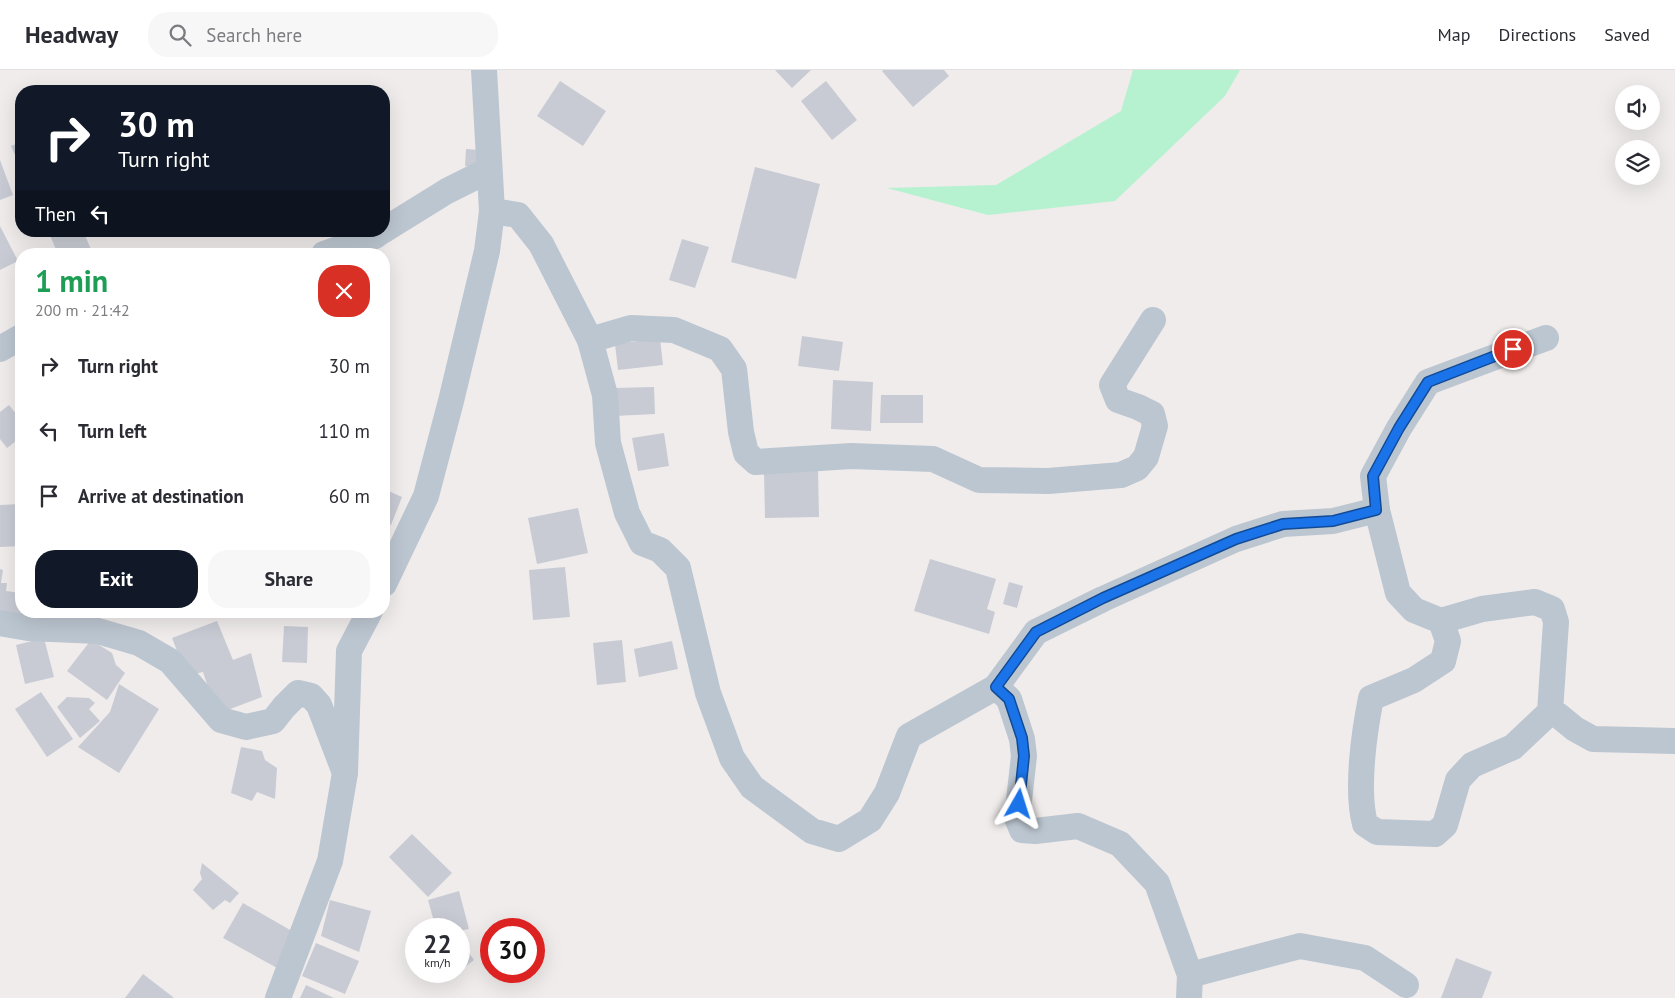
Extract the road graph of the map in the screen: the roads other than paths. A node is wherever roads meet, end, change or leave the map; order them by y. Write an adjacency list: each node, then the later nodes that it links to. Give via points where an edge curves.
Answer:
1 (484, 70): 2 (street)
2 (488, 170): 3 (street); 4 (street)
3 (492, 211): 10 (street, via 518,215 541,244); 13 (street, via 487,251 426,496)
4 (390, 227)
5 (372, 237): 6 (street)
6 (341, 248)
7 (1152, 320): 10 (street, via 1112,385 1118,400 1152,414 1155,426 1146,457 1137,468 1121,475 1048,481 979,480 933,459 851,456 756,462 746,454 734,369 720,349 674,330 631,328)
8 (1546, 338): 12 (street, via 1428,382 1373,476)
9 (15, 340): 11 (street)
10 (590, 340): 17 (street, via 605,395 608,443 627,513 642,543 660,550 678,568 708,693 732,758 752,786 812,831 839,839 870,820 887,793 909,736)
11 (0, 349)
12 (1376, 510): 15 (street, via 1398,594 1414,610); 17 (street, via 1333,521 1283,524 1236,539 1103,598 1036,632)
13 (390, 571)
14 (366, 618): 20 (street, via 349,651)
15 (1442, 620): 18 (street, via 1482,609 1535,602 1552,609 1556,622); 18 (street, via 1448,641 1443,661 1414,680 1371,698 1364,732 1361,809 1365,824 1377,832 1435,834 1446,825 1458,780 1472,765 1513,747)
16 (0, 623): 20 (street, via 28,628 98,631 139,643 170,661 221,720 246,727 273,721 298,693 311,696 319,705)
17 (996, 687): 22 (street, via 1009,699 1022,738 1024,756 1017,818 1022,830 1078,826 1120,844 1157,883)
18 (1550, 712): 19 (street, via 1593,738)
19 (1675, 741)
20 (345, 772): 23 (street, via 330,861)
21 (1406, 985): 22 (street, via 1365,958 1300,946)
22 (1190, 987)
23 (278, 998)

